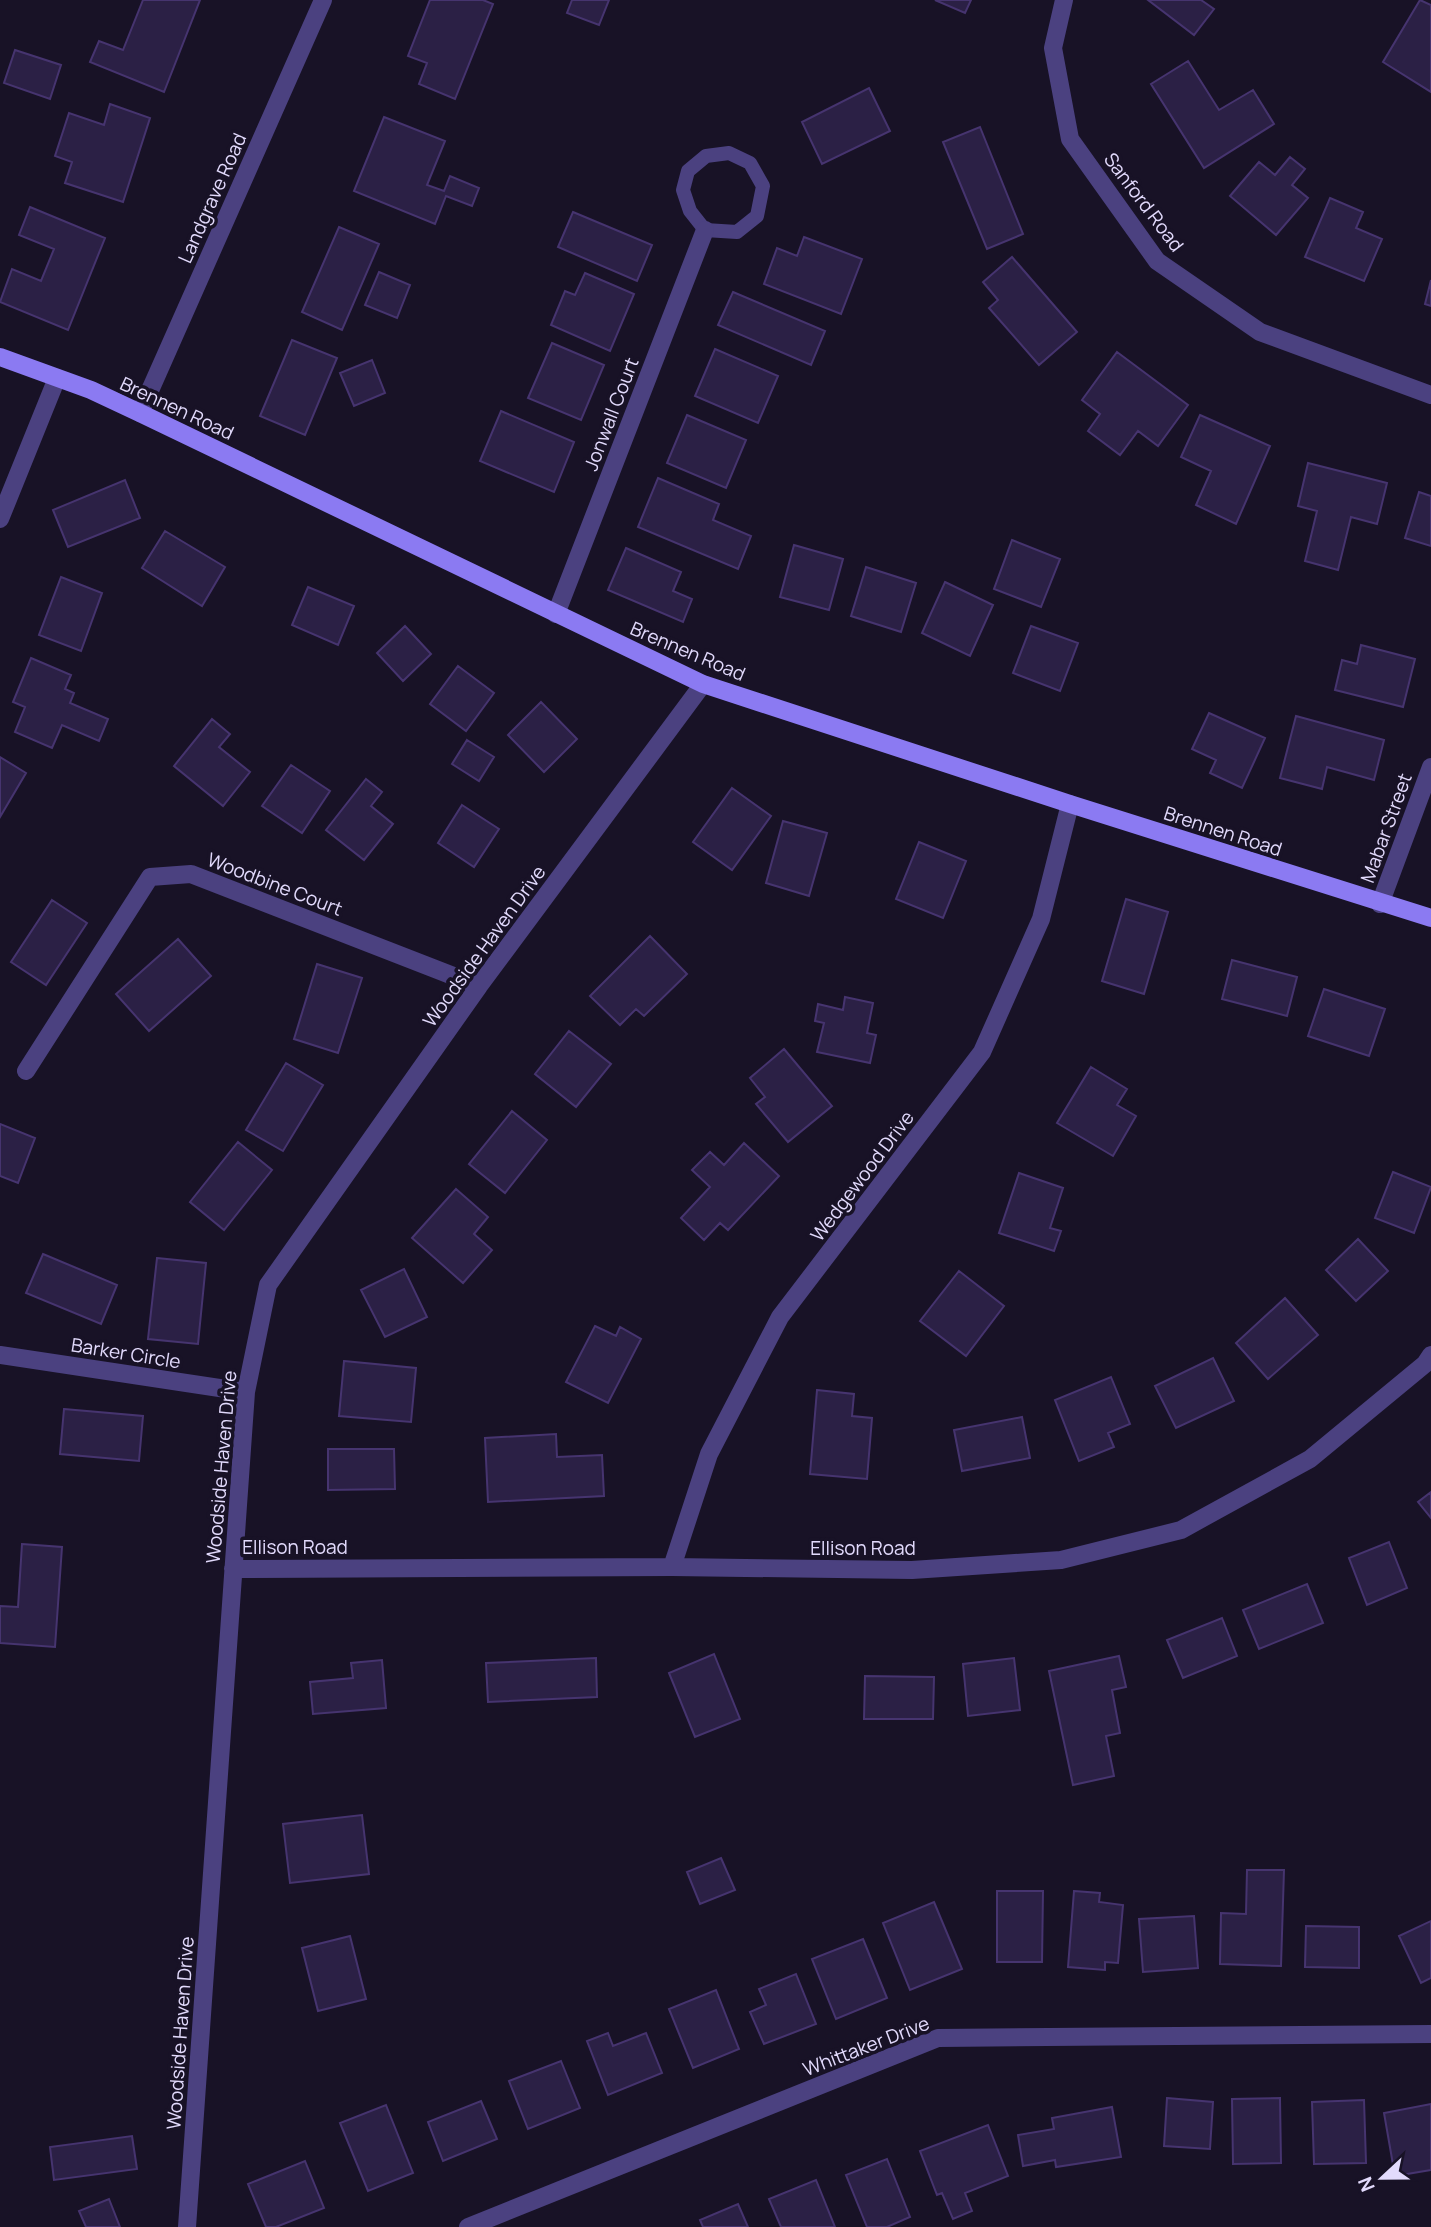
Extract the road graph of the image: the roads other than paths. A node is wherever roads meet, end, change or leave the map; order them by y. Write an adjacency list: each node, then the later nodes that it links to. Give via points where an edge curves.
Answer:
1 (323, 0): 7 (street, Landgrave Road)
2 (1064, 0): 6 (street, Sanford Road, via 1053,48 1070,139 1157,261 1260,332)
3 (705, 230): 3 (lane, via 690,211 683,190 688,171 706,156 729,153 750,163 763,186 757,216 737,232); 9 (street, Jonwall Court)
4 (0, 357): 5 (street, Brennen Road)
5 (57, 378): 7 (street, Brennen Road); 8 (street)
6 (1431, 395)
7 (140, 413): 9 (street, Brennen Road)
8 (0, 519)
9 (556, 614): 10 (street, Brennen Road)
10 (703, 684): 12 (street, Brennen Road); 15 (street, Woodside Haven Drive)
11 (1431, 766): 13 (street, Mabar Street)
12 (1070, 804): 13 (street, Brennen Road); 20 (street, Wedgewood Drive, via 1041,919 982,1052 780,1317 709,1454)
13 (1380, 904): 14 (street, Brennen Road)
14 (1431, 918)
15 (479, 986): 16 (street, Woodbine Court, via 191,874 150,877); 19 (street, Woodside Haven Drive, via 268,1285)
16 (26, 1071)
17 (0, 1355): 19 (street, Barker Circle)
18 (1431, 1355): 20 (street, Ellison Road, via 1310,1459 1181,1530 1061,1560 912,1570)
19 (246, 1392): 21 (street, Woodside Haven Drive)
20 (672, 1567): 21 (street, Ellison Road)
21 (233, 1569): 23 (street, Woodside Haven Drive)
22 (1431, 2034): 24 (street, Whittaker Drive, via 938,2038)
23 (187, 2227)
24 (468, 2227)

